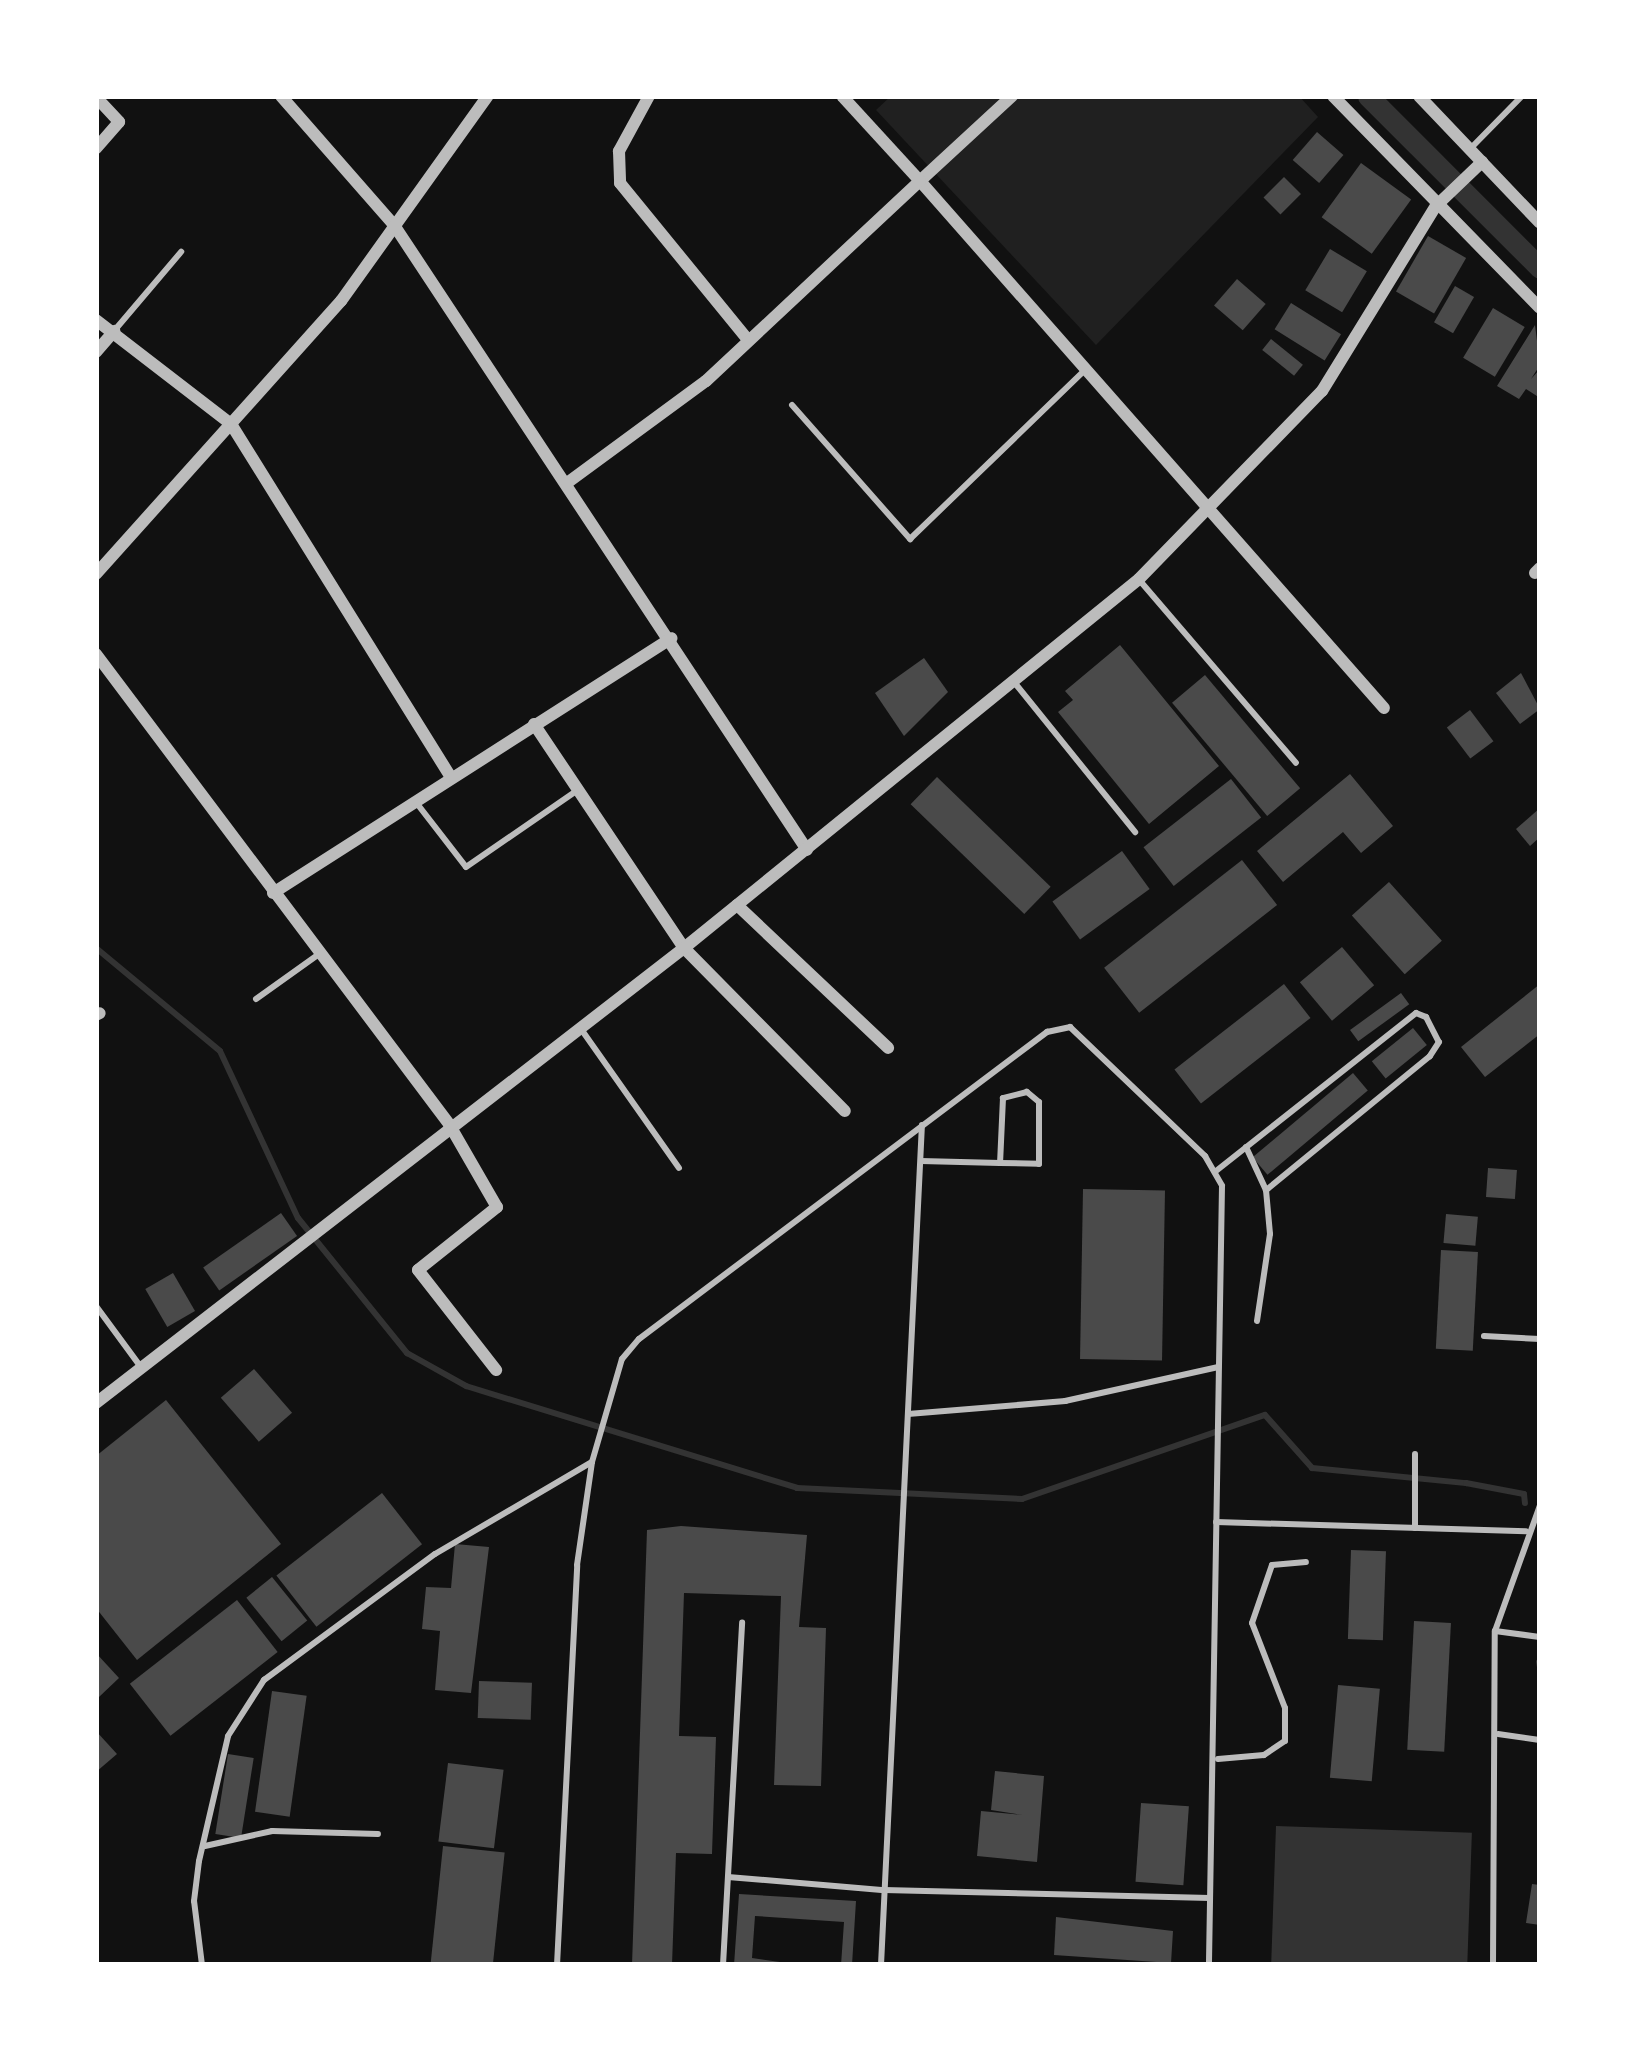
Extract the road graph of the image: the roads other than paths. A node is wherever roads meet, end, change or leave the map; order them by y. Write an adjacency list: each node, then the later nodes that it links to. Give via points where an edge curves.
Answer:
1 (281, 96): 16 (street)
2 (488, 96): 16 (street)
3 (649, 96): 21 (street, via 619,151 620,183)
4 (842, 96): 13 (street)
5 (1012, 96): 13 (street)
6 (1333, 96): 14 (street)
7 (1419, 96): 11 (street)
8 (1522, 96): 11 (lane)
9 (96, 97): 10 (street, via 119,122)
10 (96, 148)
11 (1470, 149): 12 (street)
12 (1483, 162): 14 (street); 15 (street)
13 (920, 181): 21 (street); 23 (street)
14 (1440, 202): 18 (street); 27 (street, via 1322,391)
15 (1540, 224)
16 (394, 225): 25 (street, via 341,301); 26 (street)
17 (181, 252): 20 (lane)
18 (1540, 308)
19 (96, 320): 20 (street)
20 (114, 331): 22 (street); 25 (street)
21 (748, 340): 26 (street)
22 (96, 352)
23 (1089, 366): 24 (lane, via 910,539); 27 (street)
24 (792, 405)
25 (231, 424): 28 (street); 36 (street)
26 (567, 483): 30 (street)
27 (1213, 506): 29 (street); 33 (street)
28 (96, 574)
29 (1138, 579): 32 (street); 35 (lane)
30 (671, 638): 34 (street); 40 (street)
31 (96, 654): 41 (street)
32 (1015, 682): 39 (lane); 40 (street)
33 (1384, 708)
34 (534, 724): 36 (street); 37 (street)
35 (1296, 763)
36 (450, 776): 38 (street)
37 (576, 791): 38 (lane, via 466,867); 43 (street)
38 (416, 801): 41 (street)
39 (1135, 832)
40 (807, 850): 42 (street)
41 (273, 893): 44 (street)
42 (736, 905): 43 (street); 47 (street)
43 (684, 948): 46 (street); 48 (street)
44 (319, 954): 45 (lane); 49 (street)
45 (256, 999)
46 (579, 1026): 49 (street); 54 (lane)
47 (888, 1048)
48 (845, 1111)
49 (449, 1124): 62 (street); 63 (street, via 497,1207 418,1270)
50 (922, 1126): 52 (lane); 55 (lane, via 1047,1032 1070,1028); 67 (lane, via 639,1339 622,1359)
51 (1246, 1147): 55 (lane); 56 (lane); 56 (lane, via 1416,1013 1426,1017 1439,1042 1430,1056)
52 (921, 1161): 53 (lane); 65 (lane)
53 (1000, 1163): 53 (lane, via 1039,1164 1040,1102 1027,1092 1003,1098)
54 (680, 1168)
55 (1216, 1171): 61 (lane, via 1224,1204)
56 (1266, 1190): 58 (lane, via 1270,1234)
57 (96, 1306): 62 (lane)
58 (1257, 1321)
59 (1484, 1336): 60 (lane)
60 (1540, 1337)
61 (1220, 1366): 65 (lane, via 1065,1401); 69 (lane)
62 (141, 1367): 64 (street)
63 (496, 1370)
64 (96, 1403)
65 (908, 1414): 82 (lane)
66 (1415, 1454): 70 (lane)
67 (592, 1462): 80 (lane, via 434,1554 264,1680 228,1736); 85 (lane, via 577,1565)
68 (1540, 1505): 71 (lane)
69 (1216, 1522): 70 (lane); 78 (lane)
70 (1415, 1528): 71 (lane)
71 (1526, 1531): 74 (lane)
72 (1306, 1562): 78 (lane, via 1272,1565 1252,1623 1285,1708 1285,1741 1264,1755)
73 (742, 1623): 81 (lane)
74 (1495, 1631): 75 (lane); 76 (lane)
75 (1540, 1637)
76 (1498, 1734): 77 (lane); 89 (lane)
77 (1540, 1740)
78 (1218, 1759): 83 (lane)
79 (378, 1834): 80 (lane, via 272,1831)
80 (203, 1846): 84 (lane, via 194,1901)
81 (728, 1876): 82 (lane); 86 (lane)
82 (884, 1891): 83 (lane); 87 (lane)
83 (1210, 1898): 88 (lane)
84 (202, 1965)
85 (557, 1965)
86 (722, 1965)
87 (881, 1965)
88 (1209, 1965)
89 (1493, 1965)

